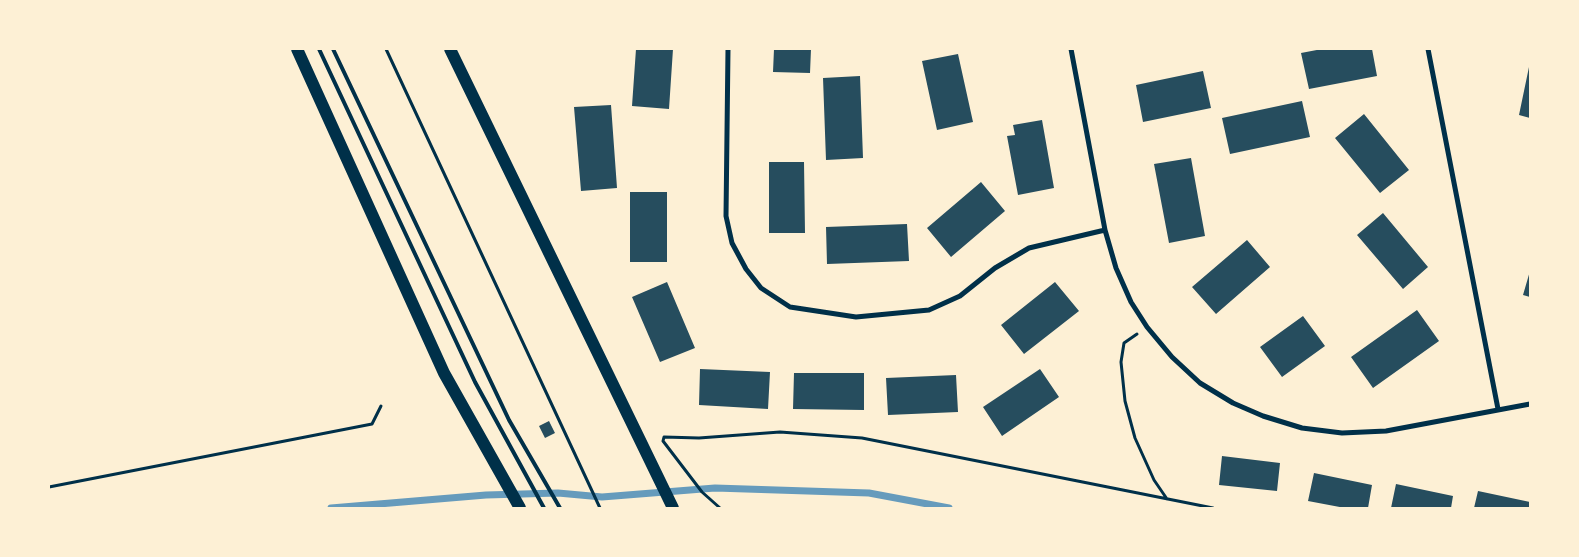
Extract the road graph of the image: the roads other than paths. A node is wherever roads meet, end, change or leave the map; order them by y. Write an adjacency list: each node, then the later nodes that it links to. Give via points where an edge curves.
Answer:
1 (297, 49): 11 (main road, via 444,373)
2 (319, 49): 12 (lane, via 475,382)
3 (333, 49): 13 (lane, via 455,308 525,448)
4 (450, 49): 14 (main road)
5 (728, 49): 8 (street, via 726,216 732,242 746,269 761,288 790,307 856,317 929,310 960,296 995,268 1029,248)
6 (1072, 49): 8 (street)
7 (1428, 49): 10 (street)
8 (1105, 230): 10 (street, via 1116,268 1131,302 1147,327 1200,383 1233,403 1302,428 1342,433 1386,431)
9 (1530, 404): 10 (street)
10 (1498, 409)
11 (520, 508)
12 (544, 508)
13 (560, 508)
14 (673, 508)

